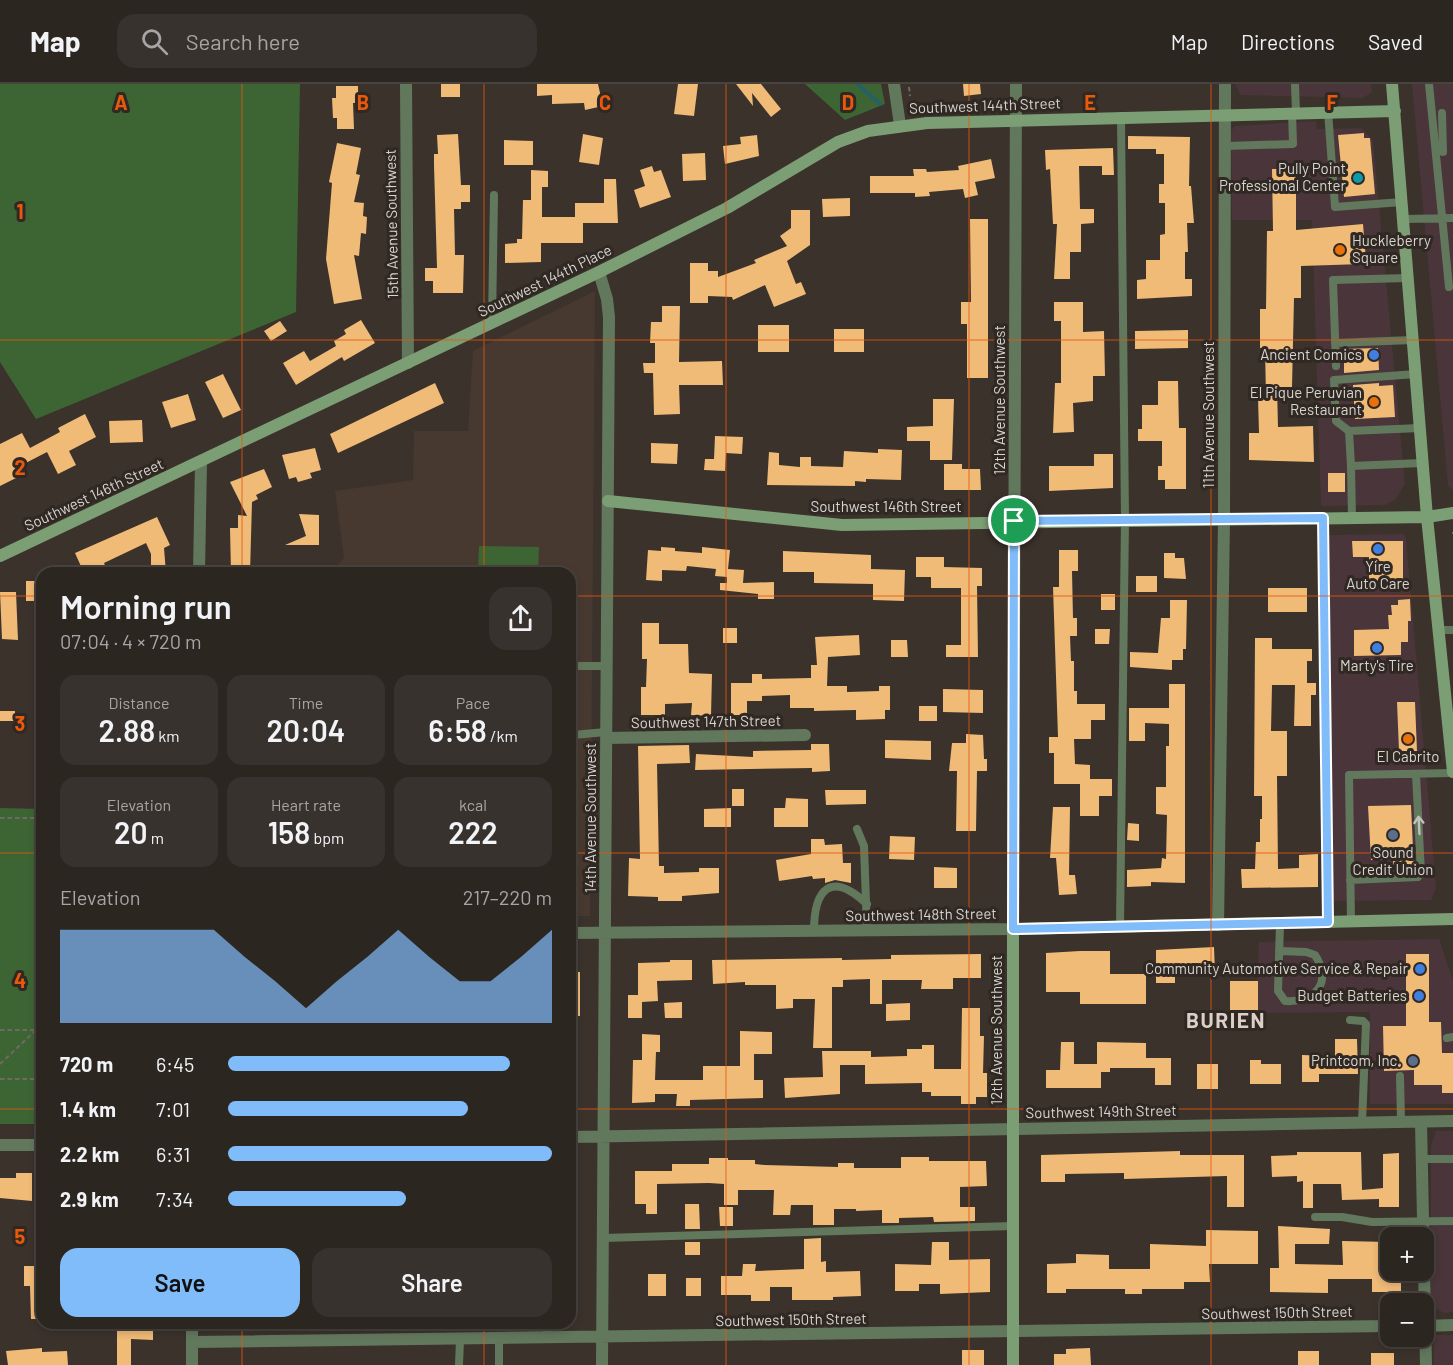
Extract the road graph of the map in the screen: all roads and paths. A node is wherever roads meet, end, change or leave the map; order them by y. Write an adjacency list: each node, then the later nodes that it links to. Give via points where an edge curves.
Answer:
1 (405, 84): 29 (street, 15th Avenue Southwest)
2 (894, 84): 15 (street)
3 (1016, 84): 14 (street, 12th Avenue Southwest)
4 (1225, 84): 12 (street, 11th Avenue Southwest)
5 (1295, 84): 10 (lane)
6 (1392, 84): 9 (street)
7 (1430, 84): 20 (lane)
8 (1328, 111): 9 (street, Southwest 144th Street); 10 (street, Southwest 144th Street); 19 (lane, via 1335,207)
9 (1395, 111): 19 (street)
10 (1294, 112): 12 (street, Southwest 144th Street); 16 (lane, via 1293,144)
11 (1442, 113): 17 (lane)
12 (1225, 114): 13 (street, Southwest 144th Street); 16 (street, 11th Avenue Southwest)
13 (1121, 116): 14 (street, Southwest 144th Street); 43 (lane)
14 (1018, 119): 15 (street, Southwest 144th Street); 44 (street, 12th Avenue Southwest)
15 (900, 125): 23 (street, Southwest 144th Place, via 838,142 727,208)
16 (1225, 146): 42 (street, 11th Avenue Southwest)
17 (1443, 152)
18 (494, 195): 26 (lane)
19 (1402, 202): 22 (street)
20 (1442, 218): 21 (lane); 22 (lane); 25 (lane)
21 (1453, 218)
22 (1404, 219): 24 (street)
23 (599, 272): 26 (street, Southwest 144th Place); 37 (street, 14th Avenue Southwest, via 609,317)
24 (1408, 278): 27 (street); 28 (lane, via 1333,280)
25 (1449, 287)
26 (492, 323): 29 (street, Southwest 144th Place)
27 (1413, 340): 28 (lane); 31 (street)
28 (1335, 343): 30 (lane)
29 (408, 363): 34 (street, Southwest 144th Place)
30 (1336, 366)
31 (1416, 375): 32 (street); 33 (lane, via 1334,380 1336,421)
32 (1420, 428): 33 (lane); 35 (street)
33 (1349, 431): 36 (lane)
34 (201, 462): 45 (street, Southwest 146th Street); 46 (street)
35 (1423, 463): 36 (lane); 39 (street)
36 (1351, 466): 41 (lane)
37 (608, 501): 44 (street, Southwest 146th Street, via 842,525); 50 (street, 14th Avenue Southwest)
38 (1453, 513): 39 (street, Southwest 146th Street)
39 (1427, 517): 41 (street, Southwest 146th Street); 47 (street)
40 (1323, 518): 41 (street, Southwest 146th Street); 42 (street, Southwest 146th Street); 63 (lane)
41 (1352, 518)
42 (1224, 519): 43 (street, Southwest 146th Street); 66 (street, 11th Avenue Southwest)
43 (1125, 520): 44 (street, Southwest 146th Street); 67 (lane)
44 (1014, 521): 68 (street, 12th Avenue Southwest)
45 (0, 556)
46 (199, 567)
47 (1439, 630): 48 (lane); 51 (street)
48 (1453, 630)
49 (576, 666): 50 (lane)
50 (608, 666): 53 (street, 14th Avenue Southwest)
51 (1448, 673): 55 (street)
52 (576, 735): 53 (lane)
53 (606, 735): 54 (street, Southwest 147th Street); 72 (street, 14th Avenue Southwest)
54 (805, 735)
55 (1453, 773): 56 (lane)
56 (1416, 774): 60 (lane, one-way to 56, via 1418,877 1421,873); 60 (lane, via 1348,775)
57 (0, 818): 58 (path)
58 (36, 818)
59 (857, 829): 61 (lane, via 864,846)
60 (1350, 880): 64 (lane)
61 (867, 904): 69 (lane); 70 (lane, via 843,887 823,891 814,908)
62 (1453, 918): 64 (street, Southwest 148th Street)
63 (1328, 922): 64 (street, Southwest 148th Street); 65 (street, Southwest 148th Street)
64 (1351, 922)
65 (1280, 924): 66 (street, Southwest 148th Street); 73 (lane)
66 (1218, 925): 67 (street, Southwest 148th Street)
67 (1120, 927): 68 (street, Southwest 148th Street)
68 (1013, 929): 69 (street, Southwest 148th Street); 85 (street, 12th Avenue Southwest)
69 (867, 930): 70 (street, Southwest 148th Street)
70 (814, 931): 72 (street, Southwest 148th Street)
71 (576, 933): 72 (street, Southwest 148th Street)
72 (605, 933): 86 (street, 14th Avenue Southwest)
73 (1279, 951): 73 (lane, via 1281,996 1285,1001 1311,998 1317,992 1321,971 1315,955)
74 (1350, 1020): 84 (lane, via 1366,1024)
75 (0, 1030): 76 (path)
76 (36, 1030): 77 (path)
77 (0, 1064)
78 (1400, 1076): 82 (lane)
79 (36, 1079): 80 (path)
80 (0, 1080)
81 (1453, 1121): 83 (street, Southwest 149th Street)
82 (1401, 1122): 83 (street, Southwest 149th Street); 84 (street, Southwest 149th Street)
83 (1421, 1122): 90 (street)
84 (1362, 1123): 85 (street, Southwest 149th Street)
85 (1012, 1129): 86 (street, Southwest 149th Street); 95 (street, 12th Avenue Southwest)
86 (604, 1136): 87 (street, Southwest 149th Street); 96 (street, 14th Avenue Southwest)
87 (576, 1137)
88 (0, 1145): 89 (street)
89 (36, 1145)
90 (1422, 1159): 91 (lane); 93 (street)
91 (1453, 1159)
92 (1315, 1217): 93 (lane)
93 (1424, 1221): 94 (lane); 97 (street)
94 (1453, 1221)
95 (1012, 1226): 96 (lane); 103 (street, 12th Avenue Southwest)
96 (604, 1238): 104 (street, 14th Avenue Southwest)
97 (1425, 1293)
98 (1453, 1325): 100 (street)
99 (1380, 1326): 103 (street, Southwest 150th Street)
100 (1434, 1326)
101 (192, 1329): 108 (street)
102 (547, 1329): 106 (lane)
103 (1013, 1331): 104 (street, Southwest 150th Street); 114 (street, 12th Avenue Southwest)
104 (603, 1338): 106 (street, Southwest 150th Street); 113 (street, 14th Avenue Southwest)
105 (499, 1339): 106 (street, Southwest 150th Street); 107 (street, Southwest 150th Street); 112 (lane)
106 (547, 1339)
107 (460, 1340): 108 (street, Southwest 150th Street); 111 (lane)
108 (192, 1342): 110 (street)
109 (1426, 1347): 115 (street)
110 (192, 1365)
111 (459, 1365)
112 (499, 1365)
113 (602, 1365)
114 (1013, 1365)
115 (1426, 1365)

